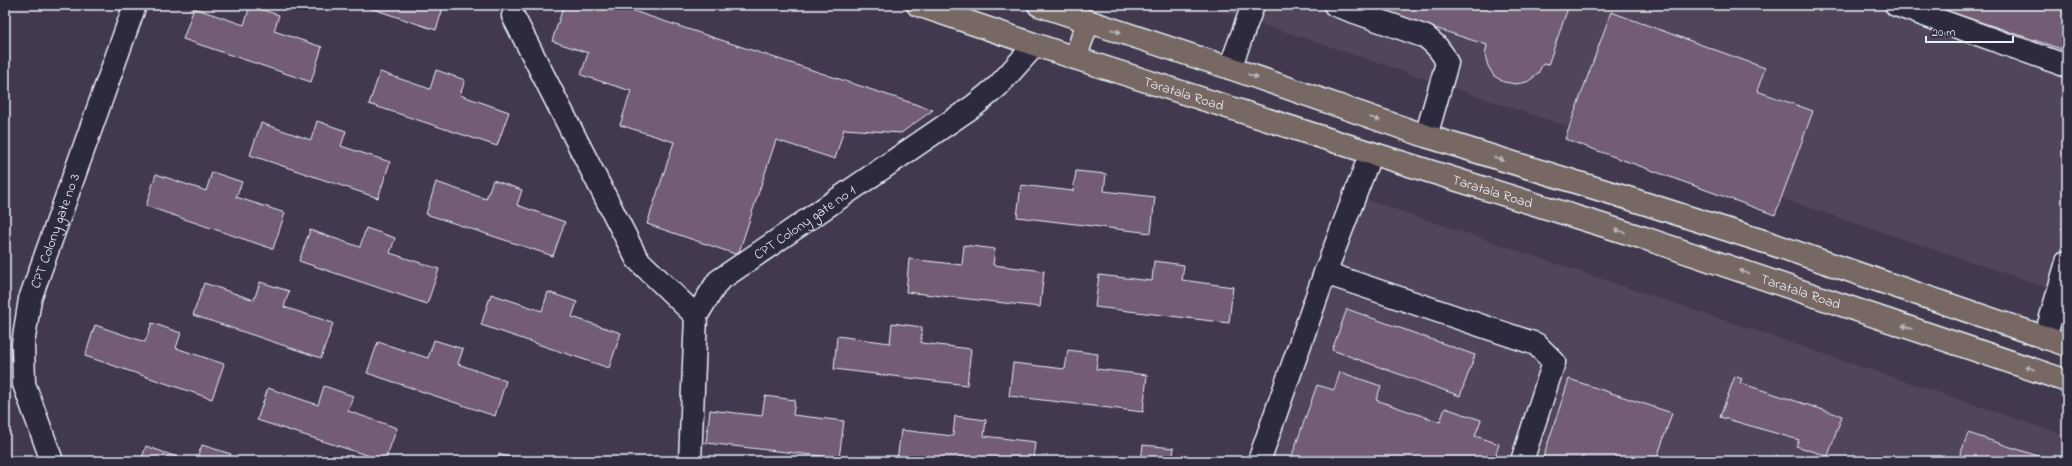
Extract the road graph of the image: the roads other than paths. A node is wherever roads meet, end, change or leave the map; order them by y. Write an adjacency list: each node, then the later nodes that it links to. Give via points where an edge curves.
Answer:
1 (135, 5): 21 (street, CPT Colony gate no 3, via 30,299 23,344 24,384)
2 (918, 5): 9 (main road, Taratala Road)
3 (1039, 5): 8 (main road)
4 (1253, 5): 12 (street)
5 (1335, 5): 13 (street, via 1426,37 1443,53 1447,63)
6 (1896, 5): 11 (street)
7 (513, 16): 17 (street, via 637,259)
8 (1088, 22): 10 (main road); 12 (main road, one-way to 12)
9 (1035, 45): 10 (main road, Taratala Road); 17 (street, CPT Colony gate no 1, via 998,86 975,105 718,281)
10 (1075, 58): 14 (main road, Taratala Road)
11 (2067, 66)
12 (1230, 68): 13 (main road, one-way to 13)
13 (1426, 136): 18 (main road, one-way to 18, via 1754,238)
14 (1371, 153): 16 (street); 20 (main road, Taratala Road, one-way to 14, via 1647,239)
15 (2067, 262): 18 (street)
16 (1326, 273): 23 (street); 24 (street, via 1536,344 1554,362)
17 (696, 316): 22 (street, CPT Colony gate no 1)
18 (2045, 338): 19 (main road)
19 (2067, 345)
20 (2067, 381)
21 (52, 461)
22 (690, 461)
23 (1259, 461)
24 (1522, 461)

